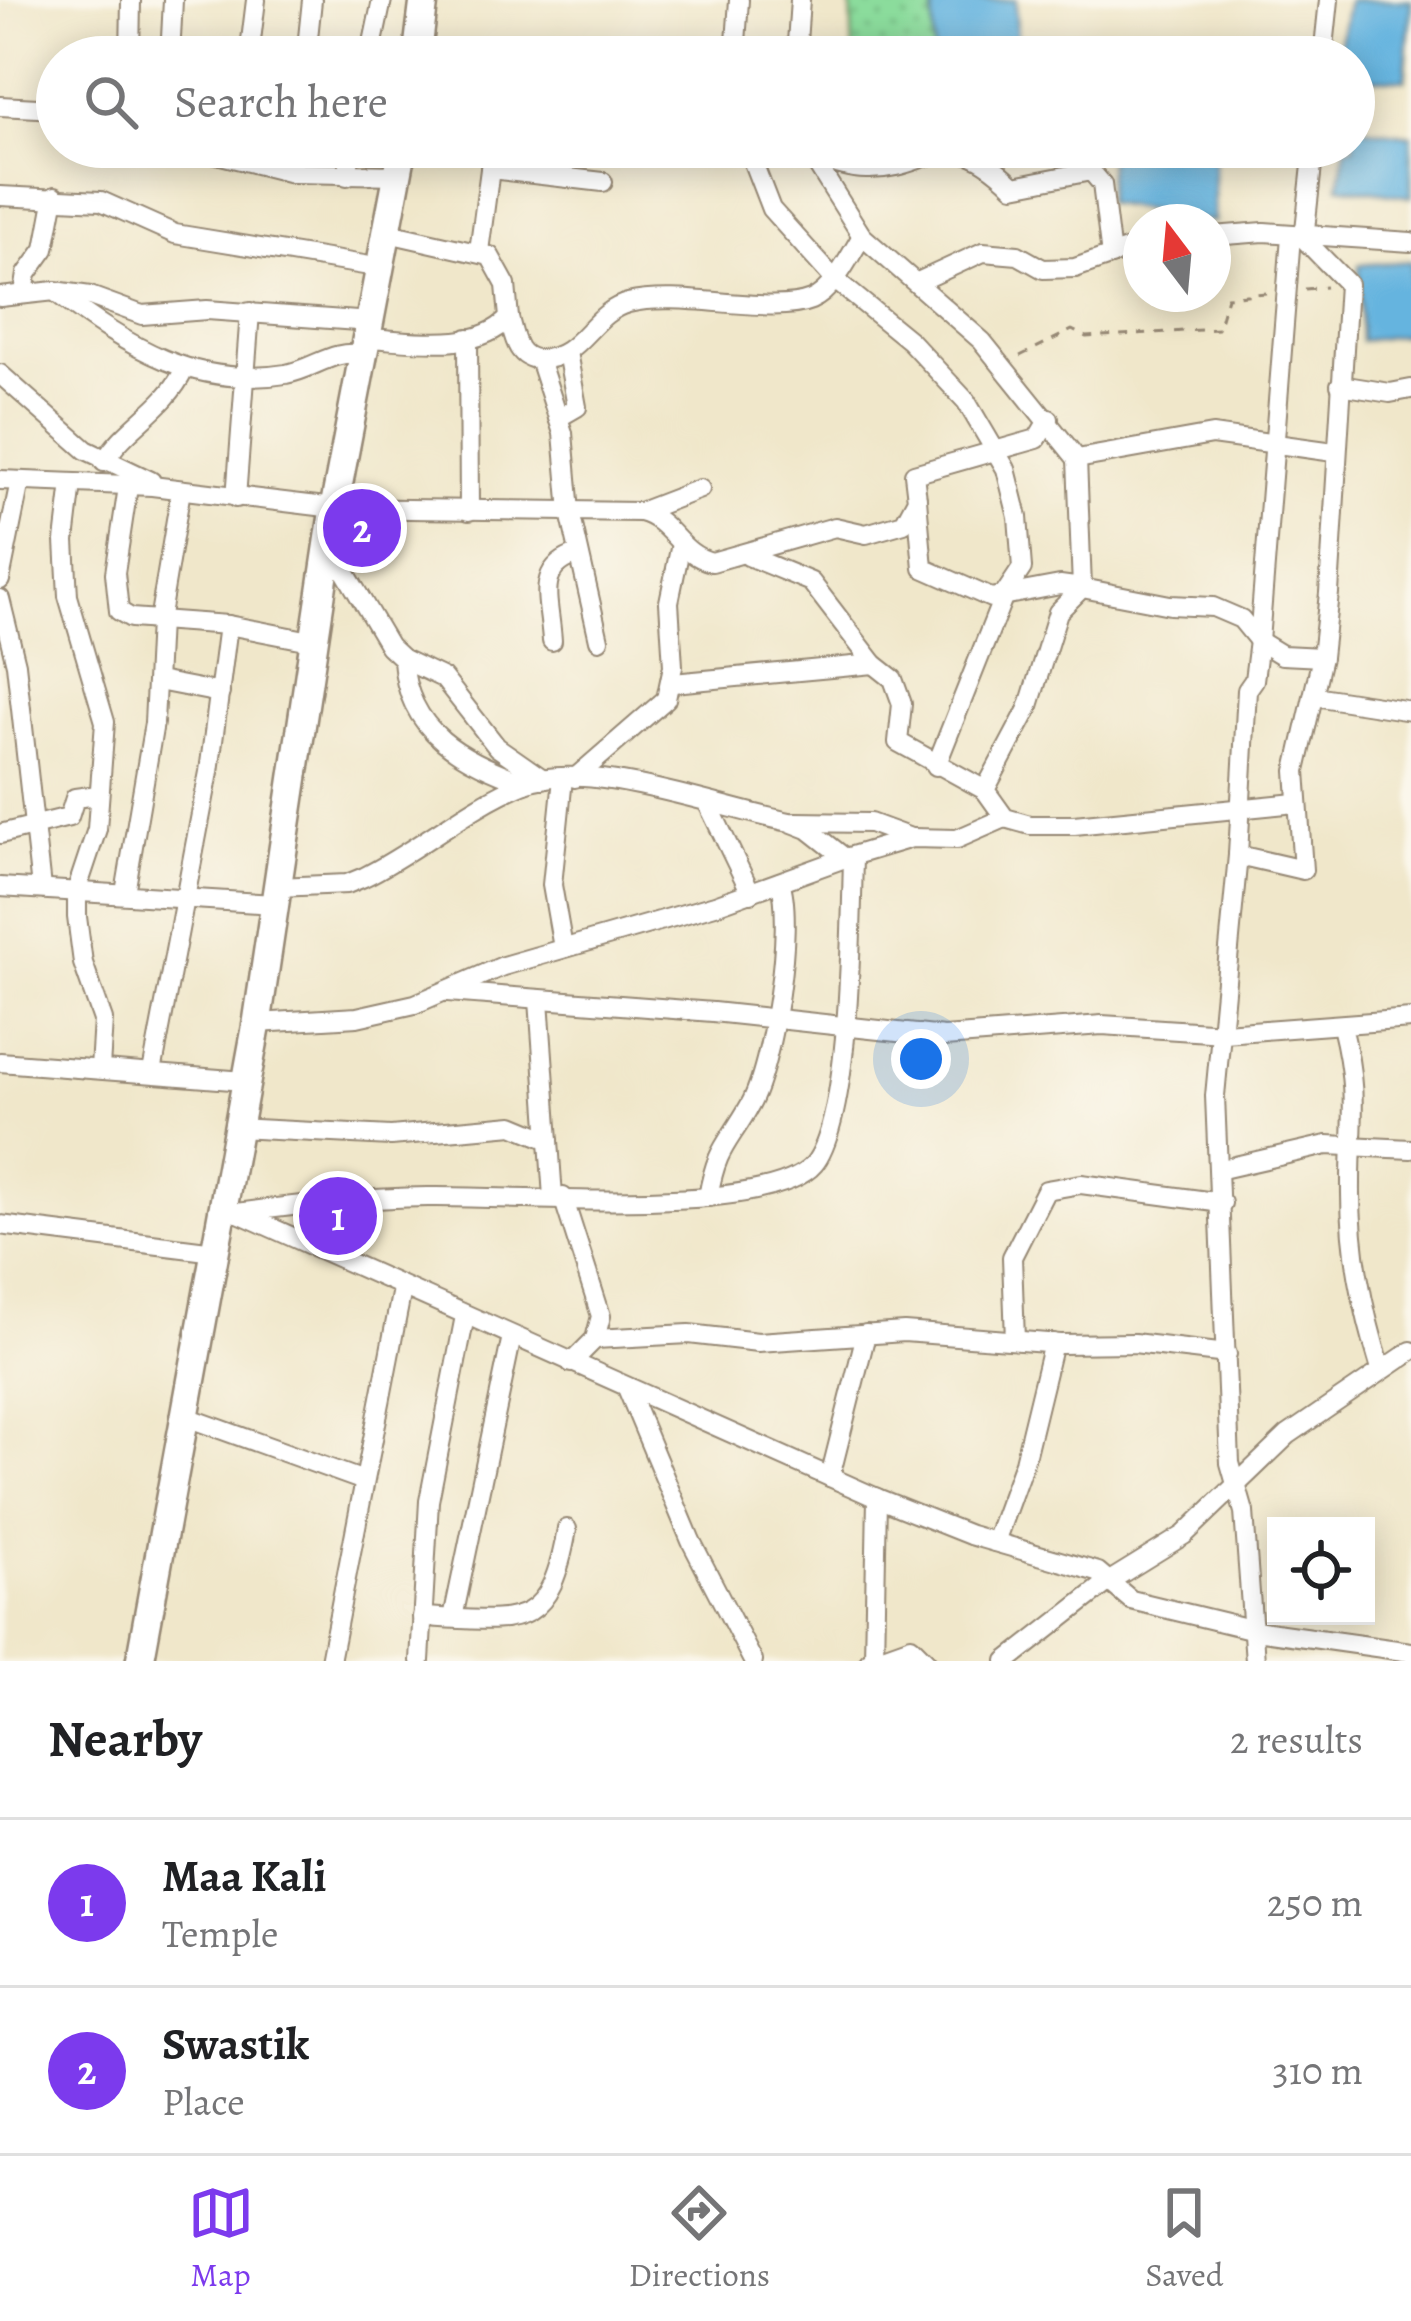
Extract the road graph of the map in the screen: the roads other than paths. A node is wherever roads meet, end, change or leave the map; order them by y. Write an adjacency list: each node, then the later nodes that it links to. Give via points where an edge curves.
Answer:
1 (130, 0): 10 (street)
2 (173, 0): 11 (street)
3 (256, 0): 12 (street)
4 (312, 0): 13 (street)
5 (382, 0): 14 (street)
6 (424, 0): 15 (main road)
7 (739, 0): 16 (street)
8 (800, 0): 17 (street)
9 (1329, 0): 18 (street)
10 (130, 36)
11 (171, 36)
12 (252, 36)
13 (308, 36)
14 (374, 36)
15 (420, 36)
16 (736, 36)
17 (797, 36)
18 (1325, 36)
19 (0, 106): 20 (street)
20 (36, 108)
21 (278, 168): 31 (street)
22 (293, 168): 31 (street)
23 (348, 168): 32 (street)
24 (376, 168): 32 (street)
25 (400, 168): 36 (main road)
26 (755, 168): 45 (street, via 771,209)
27 (819, 168): 38 (street)
28 (996, 168): 43 (street, via 1013,186 1091,170 1102,184)
29 (1310, 168): 39 (street)
30 (490, 169): 33 (street); 41 (street)
31 (292, 173): 32 (street)
32 (347, 176)
33 (604, 182)
34 (0, 196): 35 (street)
35 (55, 196): 44 (street, via 123,207 175,234); 48 (street, via 45,249 26,274)
36 (388, 233): 41 (street); 44 (main road)
37 (1231, 235): 39 (street)
38 (862, 236): 45 (street); 46 (street)
39 (1297, 238): 40 (street); 59 (street, via 1348,284); 63 (street, via 1284,291)
40 (1411, 242)
41 (479, 251): 51 (street, via 506,285)
42 (1123, 252): 43 (street)
43 (1111, 256): 46 (street, via 1043,268 1018,255 983,252)
44 (382, 268): 52 (main road)
45 (834, 279): 54 (street, via 818,298 796,306 628,304 592,323); 65 (street, via 910,341 966,401)
46 (918, 282): 62 (street)
47 (55, 291): 48 (street); 50 (street, via 142,315); 56 (street, via 130,345)
48 (24, 293): 49 (street)
49 (0, 297)
50 (250, 312): 52 (street); 58 (street)
51 (509, 317): 53 (street); 55 (street, via 518,347)
52 (368, 338): 53 (street); 58 (street, via 296,372); 75 (main road)
53 (468, 338): 76 (street)
54 (567, 352): 55 (street); 61 (street, via 577,407)
55 (539, 359): 61 (street)
56 (184, 370): 58 (street); 67 (street, via 172,393)
57 (0, 374): 67 (street)
58 (246, 378): 73 (street)
59 (1340, 385): 60 (street); 64 (street)
60 (1411, 388)
61 (558, 418): 77 (street)
62 (1049, 419): 65 (street, via 1037,439); 66 (street)
63 (1276, 444): 64 (street); 66 (street, via 1212,435); 91 (street)
64 (1334, 452): 93 (street)
65 (1000, 454): 74 (street, via 914,474); 85 (street, via 1022,568)
66 (1077, 459): 84 (street)
67 (104, 462): 71 (street)
68 (10, 481): 69 (street); 83 (street)
69 (72, 483): 70 (street); 107 (street, via 65,570 105,722)
70 (128, 487): 71 (street); 87 (street, via 115,573 119,611)
71 (176, 489): 73 (street); 87 (street)
72 (700, 489): 78 (street)
73 (236, 498): 75 (street)
74 (917, 500): 82 (street, via 904,523 866,534 835,527); 85 (street, via 923,568 991,598)
75 (334, 508): 76 (street); 80 (main road)
76 (469, 511): 77 (street)
77 (569, 512): 78 (street); 81 (street)
78 (640, 512): 79 (street, via 665,523)
79 (681, 544): 82 (street, via 712,562); 97 (street, via 669,602)
80 (329, 545): 92 (main road); 94 (street)
81 (579, 554): 89 (street); 90 (street, via 548,573)
82 (748, 556): 95 (street, via 811,582)
83 (0, 580)
84 (1082, 588): 85 (street); 91 (street, via 1213,607 1241,619); 106 (street, via 1058,612 1028,709)
85 (1004, 596): 103 (street)
86 (1, 607): 101 (street, via 16,664)
87 (159, 621): 88 (street); 96 (street)
88 (228, 626): 92 (street); 98 (street)
89 (599, 640)
90 (552, 641)
91 (1259, 641): 93 (street, via 1282,655); 110 (street)
92 (316, 643): 124 (main road)
93 (1322, 657): 99 (street)
94 (403, 659): 105 (street, via 443,678); 105 (street, via 413,704 441,742 468,763)
95 (874, 664): 97 (street); 103 (street, via 892,679 902,704 898,742)
96 (158, 681): 98 (street); 122 (street)
97 (673, 683): 104 (street, via 651,714)
98 (220, 693): 125 (street)
99 (1314, 696): 100 (street); 108 (street)
100 (1411, 711)
101 (23, 758): 102 (street); 113 (street)
102 (0, 765)
103 (936, 766): 106 (street)
104 (569, 778): 105 (street); 109 (street, via 628,783); 126 (street, via 552,885)
105 (534, 781): 124 (street, via 364,877)
106 (985, 790): 111 (street)
107 (98, 796): 113 (street, via 75,798 69,817); 121 (street, via 94,846)
108 (1296, 803): 110 (street); 116 (street, via 1303,870)
109 (709, 806): 112 (street); 123 (street)
110 (1238, 807): 111 (street, via 1074,825); 116 (street)
111 (1004, 818): 115 (street, via 958,839)
112 (790, 823): 115 (street, via 871,823); 117 (street)
113 (32, 826): 114 (street); 120 (street)
114 (0, 834)
115 (912, 838): 117 (street)
116 (1238, 855): 134 (street)
117 (849, 858): 118 (street); 133 (street)
118 (780, 882): 123 (street); 129 (street, via 788,923)
119 (0, 887): 120 (street)
120 (41, 888): 121 (street)
121 (77, 889): 122 (street); 136 (street, via 80,947 105,1031)
122 (125, 893): 125 (street)
123 (751, 893): 126 (street)
124 (276, 896): 125 (street); 131 (main road)
125 (181, 899): 137 (street)
126 (563, 948): 127 (street)
127 (448, 992): 128 (street); 131 (street, via 357,1017)
128 (539, 1000): 129 (street); 140 (street)
129 (772, 1018): 133 (street); 145 (street, via 755,1094 719,1146)
130 (1411, 1019): 132 (street)
131 (257, 1023): 138 (main road)
132 (1342, 1026): 134 (street); 141 (street, via 1356,1082)
133 (843, 1030): 134 (street, via 972,1038 1102,1025); 145 (street, via 833,1121 814,1163 776,1185)
134 (1224, 1033): 143 (street, via 1215,1096)
135 (0, 1062): 136 (street)
136 (100, 1067): 137 (street)
137 (152, 1072): 138 (street)
138 (245, 1081): 139 (main road)
139 (236, 1127): 140 (street, via 391,1136 513,1125); 147 (main road)
140 (549, 1140): 144 (street)
141 (1353, 1142): 142 (street); 143 (street); 160 (street, via 1357,1286)
142 (1411, 1149)
143 (1222, 1169): 146 (street)
144 (558, 1197): 145 (street); 147 (street); 154 (street, via 596,1289)
145 (708, 1197)
146 (1222, 1203): 155 (street, via 1081,1184 1046,1190 1012,1257); 158 (street)
147 (230, 1209): 149 (main road); 150 (street)
148 (0, 1225): 149 (street)
149 (215, 1252): 162 (main road)
150 (402, 1289): 151 (street); 164 (street)
151 (465, 1316): 153 (street); 170 (street, via 429,1501)
152 (866, 1334): 154 (street); 155 (street); 163 (street)
153 (512, 1336): 159 (street); 171 (street)
154 (595, 1340): 159 (street)
155 (1015, 1340): 156 (street)
156 (1053, 1343): 158 (street); 168 (street)
157 (1411, 1351): 160 (street)
158 (1227, 1354): 165 (street)
159 (571, 1363): 161 (street)
160 (1381, 1369): 165 (street, via 1288,1435)
161 (627, 1388): 163 (street); 179 (street, via 691,1541)
162 (181, 1415): 164 (street); 176 (main road)
163 (830, 1477): 166 (street)
164 (364, 1481): 177 (street)
165 (1234, 1487): 169 (street, via 1184,1535); 172 (street, via 1244,1512)
166 (877, 1498): 168 (street); 175 (street)
167 (567, 1529): 171 (street, via 559,1579 536,1609)
168 (995, 1542): 169 (street, via 1098,1572)
169 (1108, 1582): 172 (street, via 1132,1600); 174 (street)
170 (422, 1617): 171 (street); 178 (street)
171 (453, 1618)
172 (1255, 1630): 173 (street); 181 (street)
173 (1411, 1652)
174 (1017, 1657)
175 (872, 1660): 180 (street, via 911,1646)
176 (140, 1661)
177 (330, 1661)
178 (420, 1661)
179 (753, 1661)
180 (926, 1661)
181 (1255, 1661)

